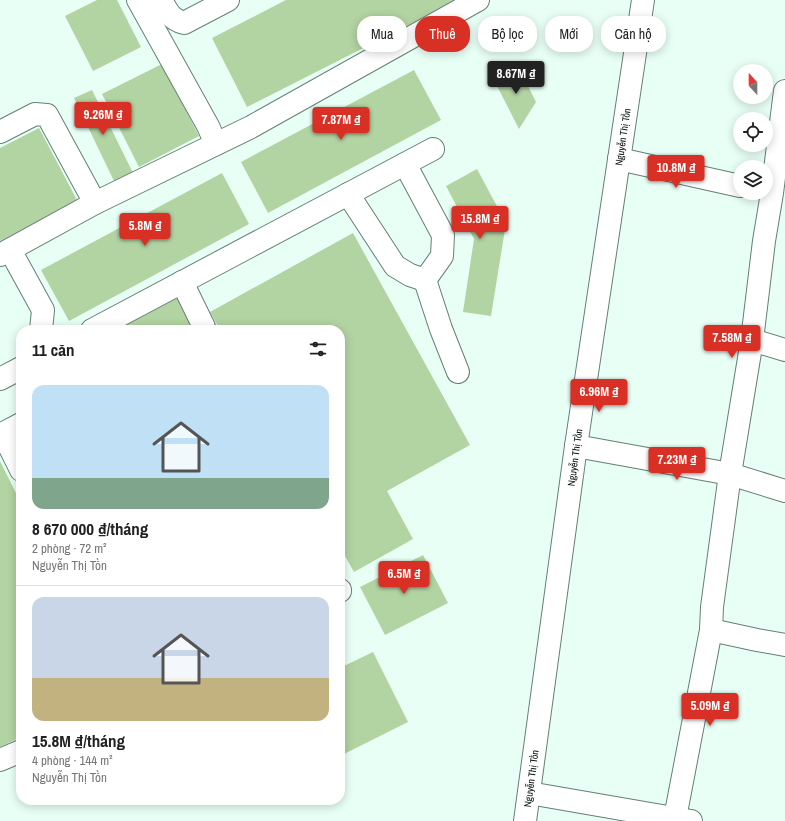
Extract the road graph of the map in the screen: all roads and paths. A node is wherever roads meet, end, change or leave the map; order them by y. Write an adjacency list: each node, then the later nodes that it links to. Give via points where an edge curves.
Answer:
1 (138, 0): 8 (street)
2 (161, 0): 3 (street, via 175,21 184,23)
3 (228, 0)
4 (478, 0): 8 (street, via 251,128)
5 (643, 0): 10 (street, Nguyễn Thị Tồn)
6 (785, 91): 14 (street)
7 (0, 132): 15 (street, via 35,114 48,115)
8 (216, 144): 15 (street)
9 (433, 149): 11 (street)
10 (619, 159): 12 (street); 28 (street, Nguyễn Thị Tồn)
11 (405, 164): 13 (street); 17 (street, via 443,235 442,256)
12 (733, 184)
13 (348, 194): 17 (street, via 395,266); 18 (street)
14 (774, 194): 22 (street, via 764,241)
15 (95, 203): 16 (street)
16 (5, 252): 19 (street, via 43,310)
17 (425, 280): 25 (street)
18 (182, 282): 20 (street); 21 (street)
19 (42, 325)
20 (101, 325)
21 (201, 325)
22 (752, 340): 23 (street); 30 (street)
23 (785, 350)
24 (16, 371): 26 (street)
25 (458, 372)
26 (0, 379)
27 (8, 431): 29 (street)
28 (576, 446): 30 (street); 36 (street, Nguyễn Thị Tồn)
29 (16, 455)
30 (730, 474): 31 (street); 32 (street)
31 (785, 491)
32 (711, 630): 33 (street); 37 (street)
33 (785, 645)
34 (16, 753): 35 (street)
35 (0, 760)
36 (529, 793): 37 (street); 38 (street, Nguyễn Thị Tồn)
37 (683, 820)
38 (525, 821)

